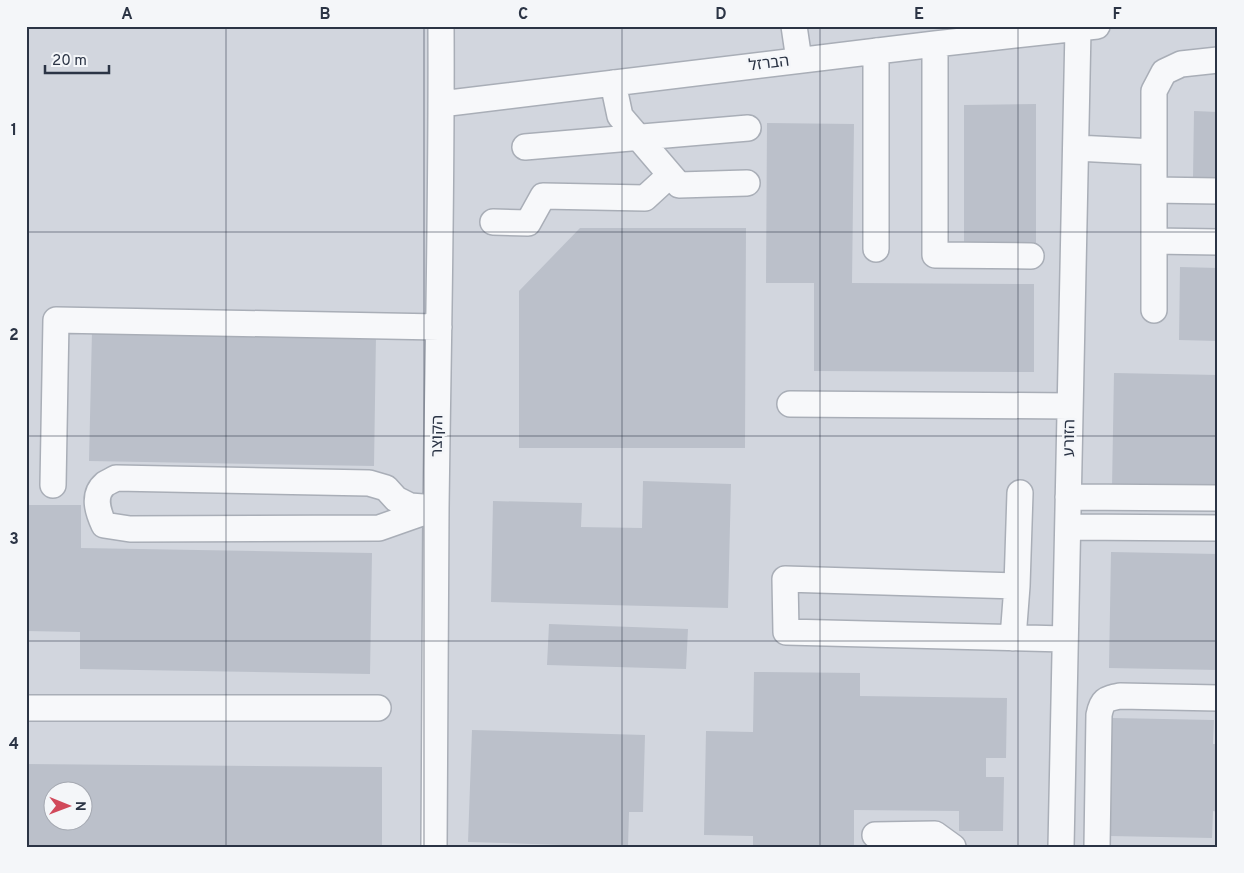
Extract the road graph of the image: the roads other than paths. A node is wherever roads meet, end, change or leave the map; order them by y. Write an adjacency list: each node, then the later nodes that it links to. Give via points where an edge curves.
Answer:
1 (441, 26): 9 (street, הקוצר)
2 (794, 26): 6 (street)
3 (1088, 28): 5 (street, הברזל); 13 (street, הזורע)
4 (891, 42): 5 (street, הברזל); 6 (street, הברזל); 22 (street)
5 (935, 44): 23 (street, via 936,255)
6 (799, 60): 8 (street, הברזל)
7 (1218, 60): 14 (street, via 1180,64 1164,72 1154,91)
8 (613, 83): 9 (street, הברזל); 11 (street, via 620,116)
9 (441, 104): 25 (street, הקוצר)
10 (748, 128): 11 (street)
11 (638, 137): 12 (street); 15 (street)
12 (525, 147)
13 (1076, 148): 14 (street); 27 (street, הזורע)
14 (1154, 152): 17 (street)
15 (670, 175): 16 (street, via 679,185); 19 (street, via 645,198 543,196 528,223)
16 (747, 183)
17 (1154, 190): 18 (street); 20 (street)
18 (1218, 191)
19 (493, 222)
20 (1154, 241): 21 (street); 24 (street)
21 (1218, 242)
22 (876, 249)
23 (1031, 256)
24 (1154, 310)
25 (440, 328): 28 (street, via 56,320); 32 (street, הקוצר)
26 (790, 404): 27 (street)
27 (1070, 406): 30 (street, הזורע)
28 (53, 485)
29 (1020, 492): 35 (street)
30 (1068, 497): 31 (street); 33 (street, הזורע)
31 (1218, 498)
32 (436, 508): 32 (street, via 410,506 396,499 386,488 369,483 116,478 105,485 98,496 98,512 104,525 130,529 379,528); 42 (street, הקוצר)
33 (1068, 528): 34 (street); 37 (street, הזורע)
34 (1218, 528)
35 (1017, 586): 36 (street); 36 (street, via 785,579 786,632)
36 (1013, 638): 37 (street)
37 (1065, 639): 44 (street, הזורע)
38 (1218, 698): 45 (street, via 1120,696 1106,699 1101,704 1098,715)
39 (26, 708): 40 (street)
40 (378, 708)
41 (876, 835): 43 (street, via 935,834)
42 (434, 847)
43 (953, 847)
44 (1061, 847)
45 (1097, 847)

